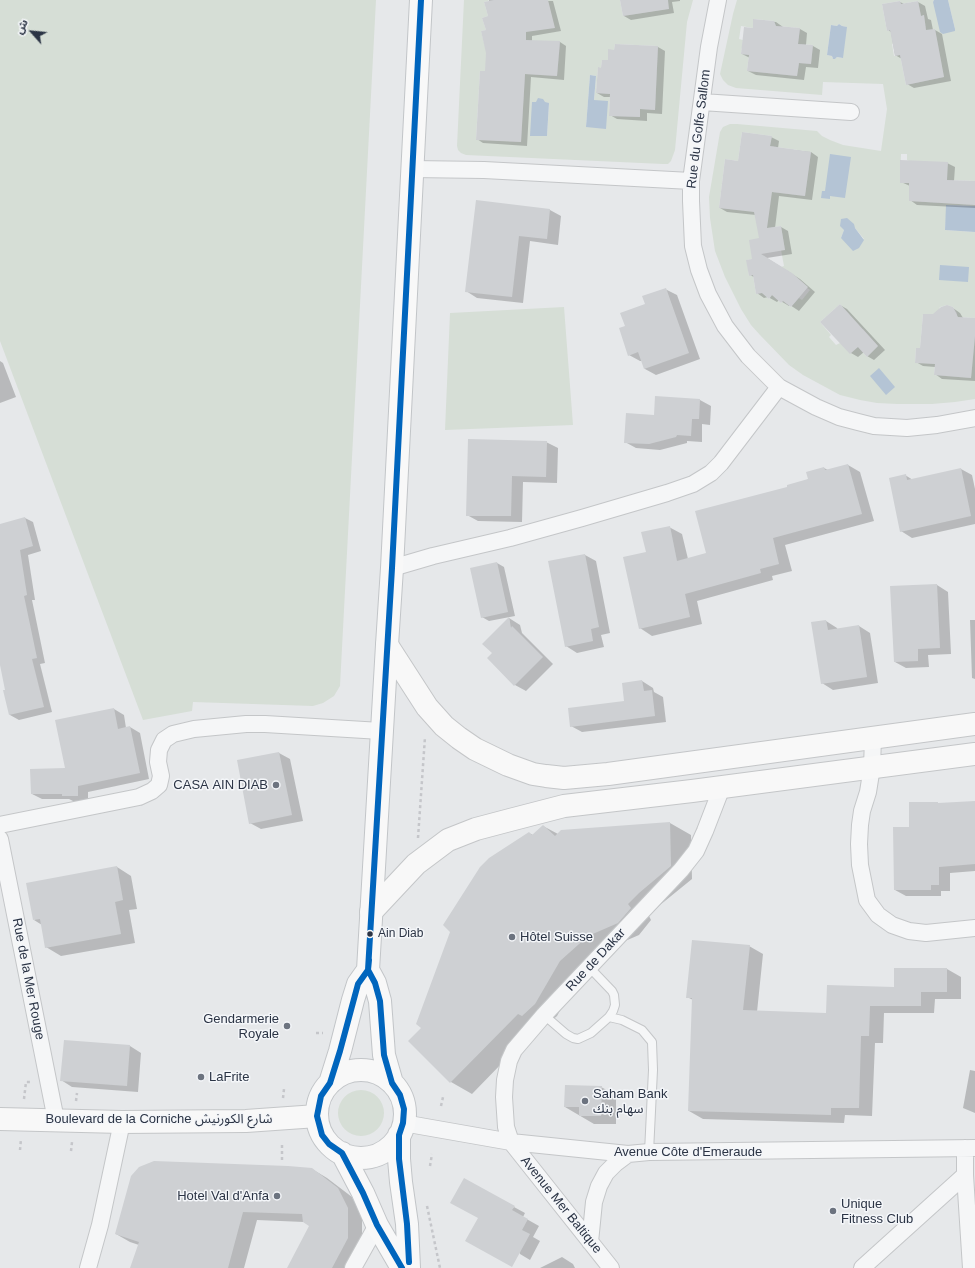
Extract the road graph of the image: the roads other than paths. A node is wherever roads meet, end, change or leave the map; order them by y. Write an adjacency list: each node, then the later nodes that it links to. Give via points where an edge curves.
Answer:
1 (421, 0): 5 (main road)
2 (718, 0): 3 (street, Rue du Golfe Sallom)
3 (702, 102): 4 (street); 6 (street, Rue du Golfe Sallom)
4 (851, 112)
5 (412, 169): 6 (street, via 492,170); 9 (main road)
6 (690, 181): 7 (street, Rue du Golfe Sallom, via 693,246 708,294 736,342)
7 (779, 387): 8 (street, Rue du Golfe Sallom, via 839,417 874,426 919,427); 9 (street, via 721,463 710,474 693,484 582,518)
8 (975, 418)
9 (392, 568): 10 (main road)
10 (386, 645): 12 (main road); 13 (main road, via 423,701 444,726 490,757 539,775 564,778 608,774)
11 (975, 724): 13 (main road)
12 (382, 731): 17 (street, via 246,724 173,734 164,740 159,750 161,776 159,784 152,791 140,797); 19 (main road)
13 (873, 738): 15 (street)
14 (975, 754): 15 (main road)
15 (872, 767): 16 (main road); 20 (street, via 861,818 859,844 867,900 878,915 892,925 909,931 926,933)
16 (722, 787): 19 (main road, via 564,806 476,829 448,840 416,864); 21 (street, Rue de Dakar, via 696,851)
17 (0, 825)
18 (0, 838): 29 (street, Rue de la Mer Rouge)
19 (371, 912): 22 (main road)
20 (975, 928)
21 (589, 967): 23 (street, Rue de Dakar); 24 (lane, via 614,995 615,1005)
22 (368, 970): 25 (main road, via 358,984); 26 (main road, via 376,983 380,1001 384,1055)
23 (544, 1015): 24 (lane, via 566,1034 578,1039 591,1033); 32 (street, Rue de Dakar, via 514,1050 509,1062 504,1097 506,1127)
24 (609, 1017): 34 (lane, via 642,1030 652,1042)
25 (330, 1083): 26 (main road, via 352,1071 366,1071 380,1075); 27 (main road, via 321,1096)
26 (392, 1083): 31 (main road, via 400,1095 404,1109)
27 (317, 1116): 30 (main road, Boulevard de la Corniche شارع الكورنيش, via 246,1121); 35 (main road, via 324,1138)
28 (0, 1119): 29 (main road, Boulevard de la Corniche شارع الكورنيش)
29 (56, 1120): 30 (main road, Boulevard de la Corniche شارع الكورنيش)
30 (122, 1122): 40 (street)
31 (401, 1129): 32 (street, Avenue Côte d'Emeraude); 35 (main road, via 386,1150 375,1155 355,1158); 43 (main road, via 399,1166 407,1224)
32 (511, 1142): 36 (street, Avenue Côte d'Emeraude); 39 (street, Avenue Mer Baltique)
33 (970, 1148): 34 (street, Avenue Côte d'Emeraude); 37 (street)
34 (649, 1152): 36 (street, Avenue Côte d'Emeraude)
35 (342, 1153): 38 (main road)
36 (628, 1154): 39 (street, via 606,1173 599,1186 594,1202)
37 (965, 1174): 45 (street); 46 (street)
38 (377, 1225): 41 (street); 42 (main road)
39 (590, 1242): 44 (street, Avenue Mer Baltique)
40 (88, 1268)
41 (353, 1268)
42 (402, 1268)
43 (409, 1268)
44 (611, 1268)
45 (862, 1268)
46 (971, 1268)

